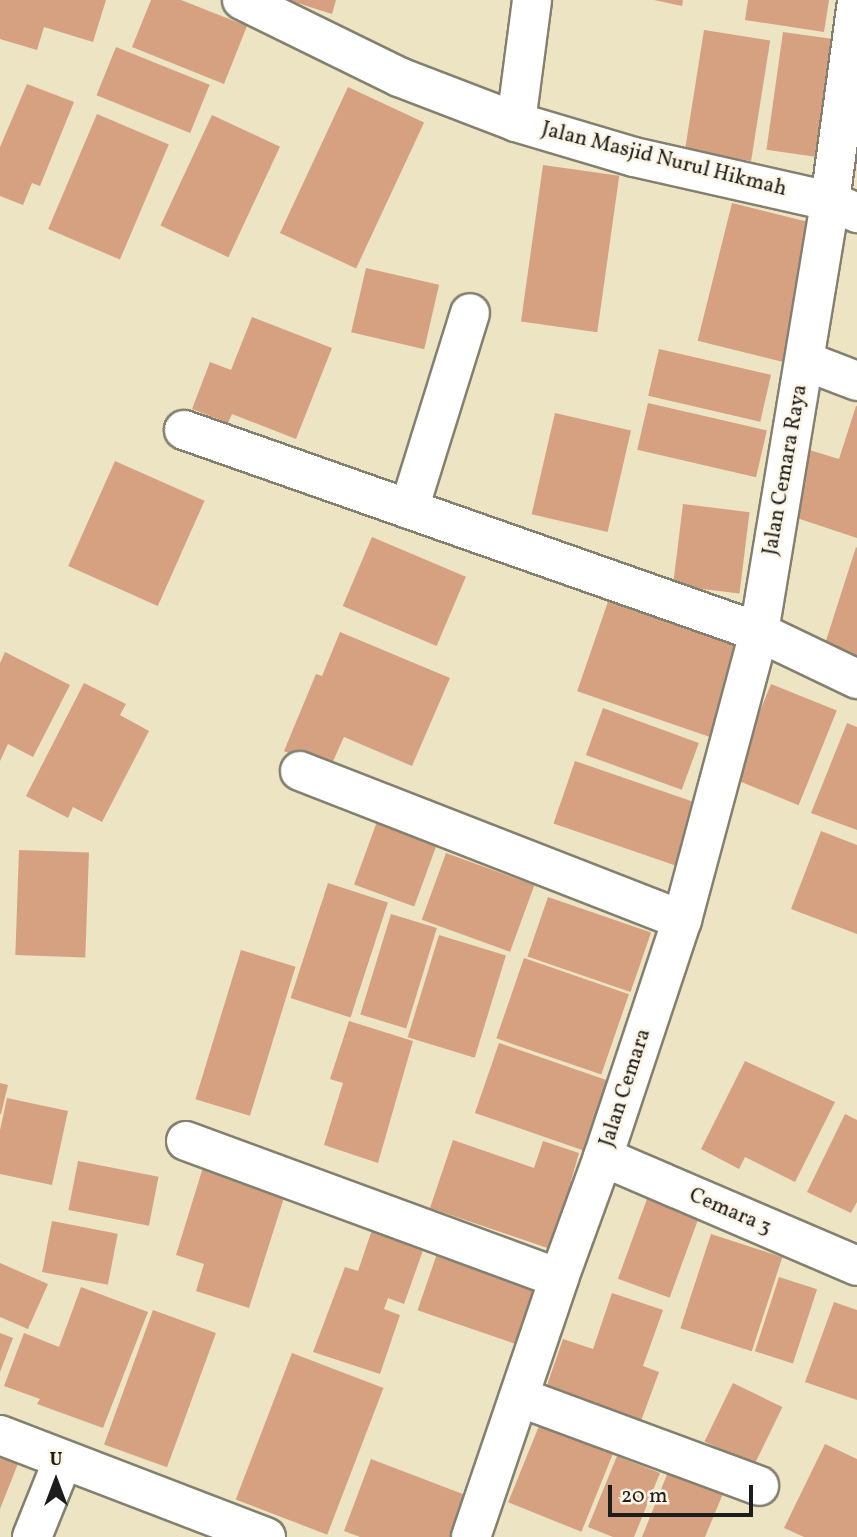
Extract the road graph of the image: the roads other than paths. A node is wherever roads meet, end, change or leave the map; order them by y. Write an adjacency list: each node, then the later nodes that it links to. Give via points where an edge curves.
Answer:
1 (242, 0): 4 (street, Jalan Masjid Nurul Hikmah, via 399,77)
2 (532, 0): 4 (street)
3 (857, 0): 5 (street, Jalan Cemara Raya)
4 (516, 122): 5 (street, Jalan Masjid Nurul Hikmah, via 634,157)
5 (843, 207): 7 (street, Jalan Cemara Raya)
6 (470, 313): 10 (street)
7 (805, 360): 8 (street); 11 (street, Jalan Cemara Raya)
8 (857, 381)
9 (184, 430): 10 (street)
10 (409, 509): 11 (street)
11 (759, 632): 12 (street); 14 (street, Jalan Cemara)
12 (857, 679)
13 (300, 771): 14 (street)
14 (682, 920): 16 (street, Jalan Cemara)
15 (186, 1141): 18 (street)
16 (603, 1157): 17 (street, Cemara 3); 18 (street, Jalan Cemara)
17 (857, 1266)
18 (559, 1278): 19 (street, Jalan Cemara)
19 (519, 1397): 22 (street); 25 (street, Jalan Cemara)
20 (0, 1435): 21 (street)
21 (63, 1460): 23 (street); 24 (street)
22 (759, 1486)
23 (32, 1537)
24 (266, 1537)
25 (471, 1537)

